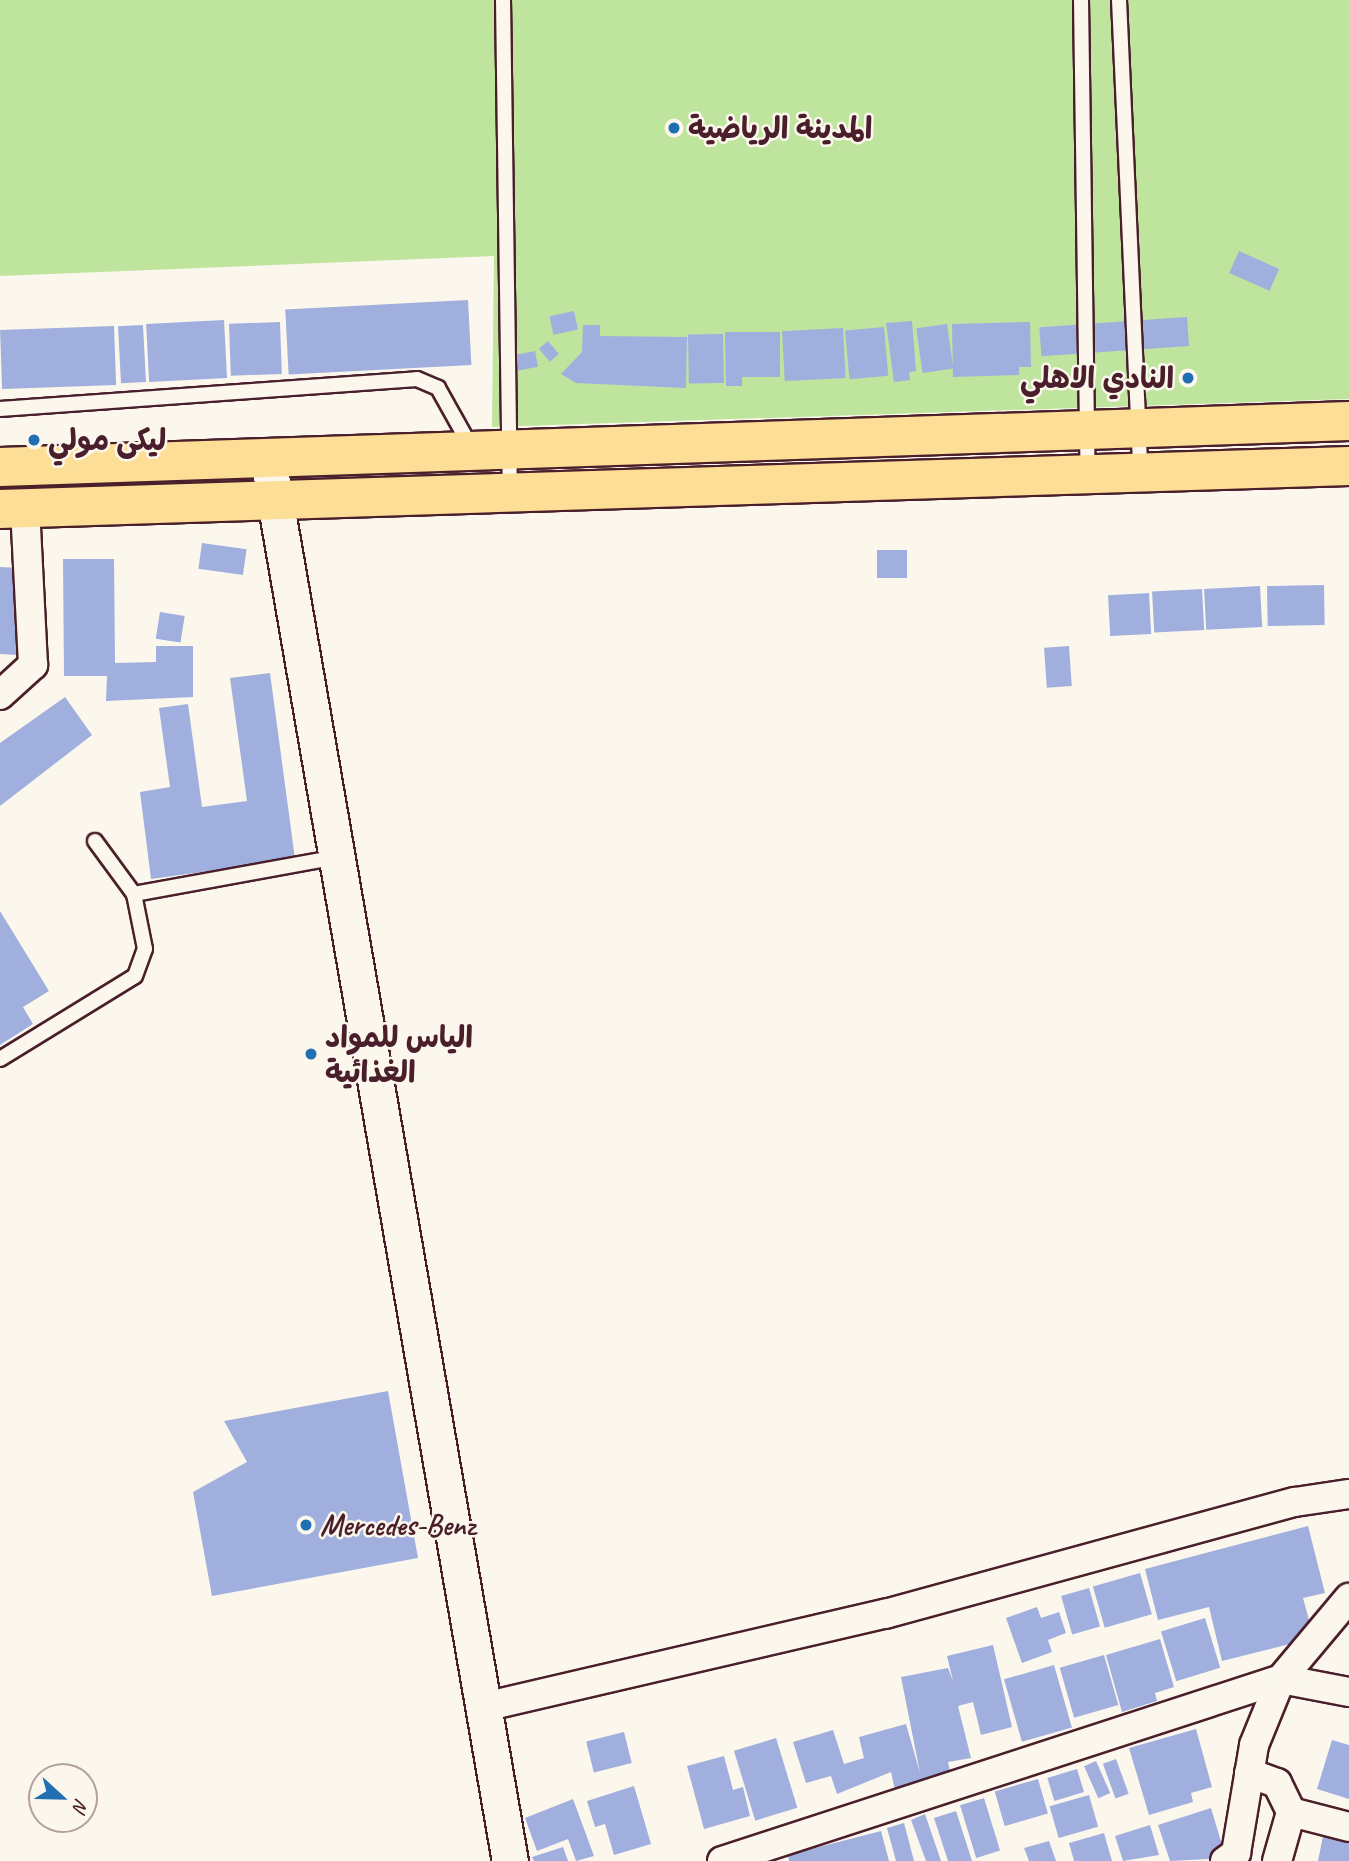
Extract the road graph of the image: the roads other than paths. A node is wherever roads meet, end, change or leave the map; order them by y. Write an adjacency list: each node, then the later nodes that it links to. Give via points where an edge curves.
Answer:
1 (503, 0): 8 (lane)
2 (1081, 0): 7 (lane)
3 (1119, 0): 6 (lane)
4 (0, 409): 8 (lane, via 417,379 438,388)
5 (1349, 421): 6 (highway)
6 (1137, 425): 7 (highway); 12 (lane)
7 (1087, 428): 8 (highway); 13 (lane)
8 (490, 453): 9 (highway); 14 (lane)
9 (268, 459): 11 (highway); 15 (street)
10 (1349, 466): 12 (highway)
11 (0, 467)
12 (1140, 469): 13 (highway)
13 (1088, 472): 14 (highway)
14 (510, 491): 15 (highway)
15 (273, 499): 16 (highway); 19 (street)
16 (12, 509): 17 (street, via 33,665)
17 (0, 695)
18 (94, 841): 20 (lane)
19 (337, 857): 20 (lane); 26 (street)
20 (134, 894): 21 (lane, via 145,950 135,976)
21 (0, 1059)
22 (1349, 1494): 26 (street, via 1295,1502 885,1614)
23 (1349, 1598): 24 (street)
24 (1280, 1679): 25 (street); 27 (street); 31 (street)
25 (1349, 1692)
26 (484, 1707): 30 (street)
27 (1249, 1773): 28 (street, via 1277,1783); 32 (street, via 1236,1853)
28 (1291, 1811): 29 (street); 33 (street)
29 (1349, 1827)
30 (510, 1861)
31 (722, 1861)
32 (1225, 1861)
33 (1277, 1861)

